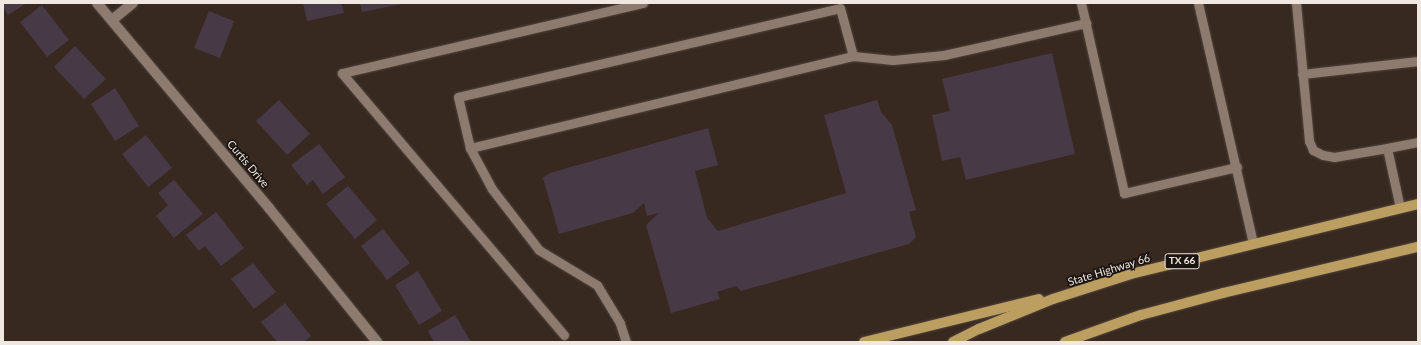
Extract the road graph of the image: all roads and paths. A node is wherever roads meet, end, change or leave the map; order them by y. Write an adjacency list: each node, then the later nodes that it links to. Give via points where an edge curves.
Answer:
1 (98, 3): 7 (street, Curtis Drive)
2 (133, 3): 7 (street)
3 (642, 3): 21 (lane, via 342,73)
4 (1081, 3): 8 (lane)
5 (1198, 3): 15 (lane)
6 (1296, 3): 11 (lane)
7 (112, 20): 22 (street, Curtis Drive)
8 (1086, 23): 9 (lane, via 944,55 893,60); 15 (lane, via 1124,193)
9 (852, 56): 13 (lane); 13 (lane, via 840,8 458,97)
10 (1418, 61): 11 (lane)
11 (1302, 74): 14 (lane, via 1309,141 1313,150 1334,157)
12 (1418, 142): 14 (lane)
13 (470, 148): 23 (lane, via 492,189 539,250 596,285 620,323)
14 (1387, 148): 17 (lane)
15 (1236, 167): 18 (lane)
16 (1418, 204): 17 (main road, State Highway 66 / TX 66)
17 (1400, 208): 18 (main road, State Highway 66 / TX 66)
18 (1253, 243): 20 (main road, State Highway 66 / TX 66)
19 (1418, 247): 26 (main road, via 1216,294 1141,315)
20 (1101, 284): 24 (main road); 25 (main road, State Highway 66 / TX 66, via 1053,299)
21 (564, 335)
22 (378, 342)
23 (626, 342)
24 (864, 342)
25 (953, 342)
26 (1065, 342)

